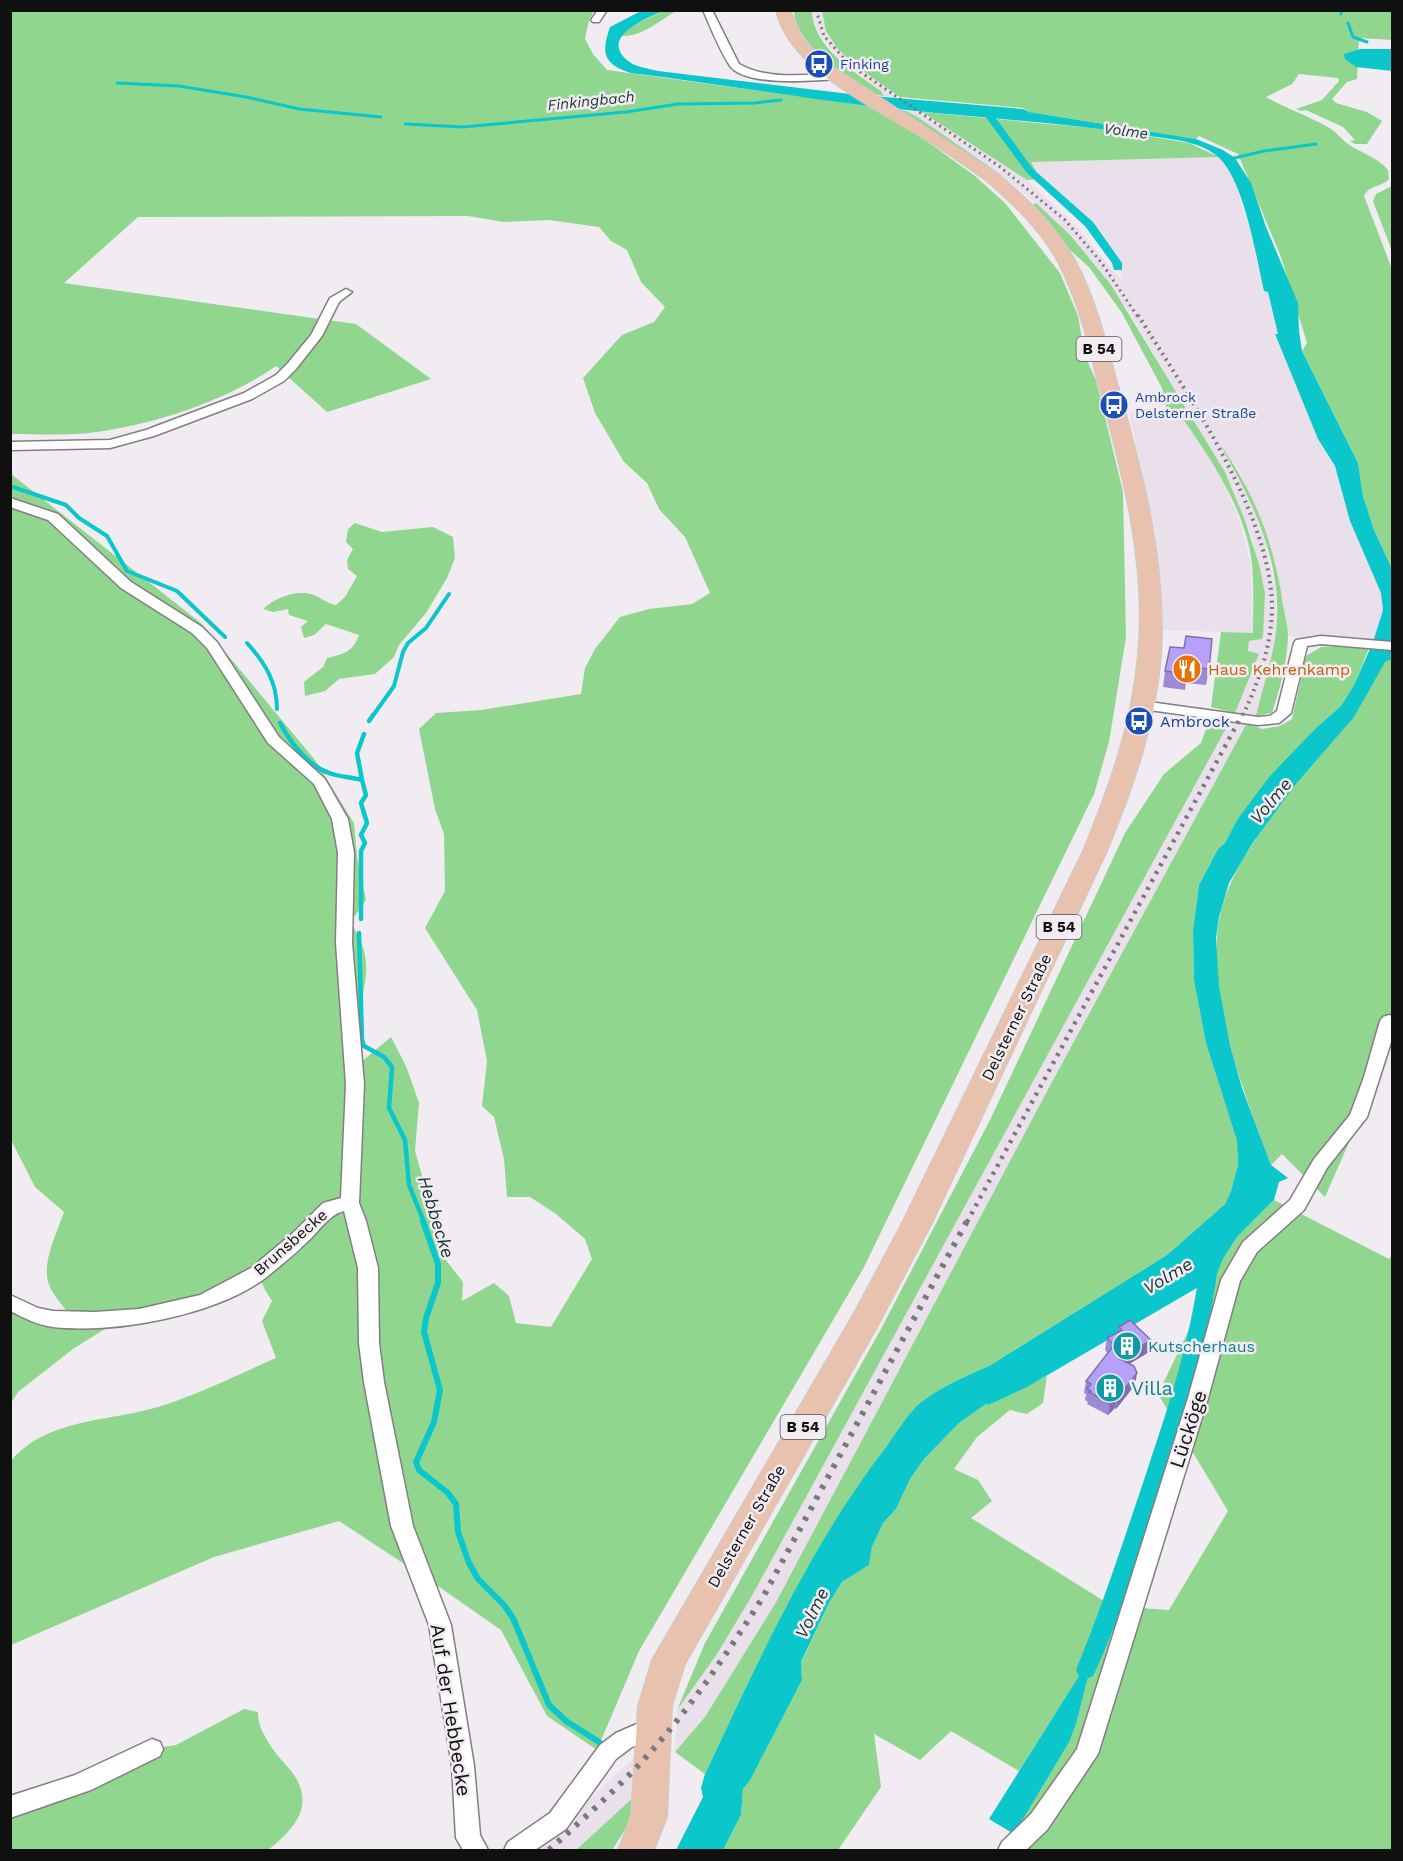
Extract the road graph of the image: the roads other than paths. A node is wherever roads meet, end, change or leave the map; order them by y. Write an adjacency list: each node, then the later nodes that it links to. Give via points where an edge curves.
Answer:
1 (603, 10): 4 (street)
2 (707, 10): 5 (street, via 740,69 782,76)
3 (783, 10): 5 (main road, B 54, via 791,32 804,50)
4 (596, 20)
5 (835, 76): 10 (main road, Delsterner Straße / B 54, via 1005,187 1041,224 1074,273 1114,405 1144,542 1151,627)
6 (346, 292): 7 (street, via 334,300 316,336 286,372 248,396 110,444)
7 (10, 446)
8 (10, 502): 12 (street, via 53,517 126,585 197,630 212,645 273,740 320,782 340,819 346,853 344,944 355,1084)
9 (1392, 646): 10 (street, via 1301,643 1284,713 1274,720)
10 (1142, 705): 15 (main road, Delsterner Straße / B 54, via 1114,808 962,1130 865,1321 682,1634 659,1687)
11 (1389, 1021): 21 (street, Lücköge, via 1358,1117 1320,1164 1298,1205 1250,1247 1231,1280 1087,1754 1039,1822)
12 (350, 1203): 13 (street, Brunsbecke, via 330,1208 258,1273 205,1301 138,1317 96,1320 53,1319); 14 (street, Brunsbecke, via 369,1268 369,1343 374,1382 402,1526)
13 (10, 1302)
14 (420, 1569): 18 (street, Auf der Hebbecke, via 440,1625 463,1766 468,1838)
15 (653, 1727): 19 (street, via 608,1752 558,1821); 20 (main road, Delsterner Straße / B 54, via 649,1817)
16 (152, 1749): 17 (street, via 119,1768 47,1797)
17 (10, 1807)
18 (476, 1851)
19 (516, 1851)
20 (636, 1851)
21 (1010, 1851)

